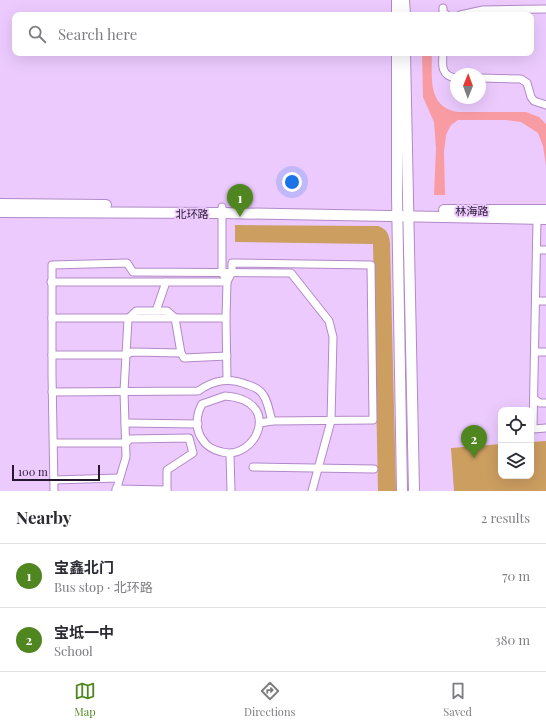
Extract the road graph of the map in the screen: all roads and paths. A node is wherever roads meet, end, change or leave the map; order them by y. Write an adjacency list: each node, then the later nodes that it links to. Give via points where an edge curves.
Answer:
1 (397, 0): 5 (main road)
2 (404, 0): 6 (main road)
3 (443, 8): 7 (street)
4 (546, 9): 8 (street)
5 (397, 12)
6 (404, 12)
7 (444, 12)
8 (474, 12)
9 (397, 56): 19 (main road)
10 (405, 56): 20 (main road)
11 (443, 56): 12 (street, via 442,68)
12 (450, 77)
13 (486, 78): 14 (street, via 521,78 527,83 534,101)
14 (546, 105)
15 (0, 204): 16 (main road, 北环路)
16 (222, 210): 18 (main road, 北环路); 19 (main road, 北环路); 24 (street)
17 (546, 210): 20 (main road, 林海路)
18 (0, 212)
19 (398, 212): 20 (main road, 林海路); 66 (main road)
20 (409, 213): 21 (main road, 林海路); 67 (main road)
21 (541, 219): 22 (street)
22 (537, 250): 23 (street); 29 (street)
23 (546, 250)
24 (222, 272): 25 (street); 26 (street, via 133,272 127,263 52,265); 28 (street)
25 (232, 272): 28 (street); 47 (street, via 291,273 329,321 333,337); 47 (street, via 232,263 371,265 373,420)
26 (51, 282): 27 (street); 32 (street)
27 (166, 282): 28 (street); 31 (street)
28 (227, 282): 35 (street)
29 (536, 301): 30 (street); 36 (street)
30 (546, 301)
31 (156, 311): 33 (street, via 136,311); 34 (street, via 167,311)
32 (52, 318): 33 (street); 39 (street)
33 (128, 318): 34 (street); 40 (street)
34 (175, 318): 35 (street); 38 (street)
35 (226, 318): 41 (street)
36 (535, 352): 37 (street); 45 (street)
37 (546, 352)
38 (181, 353): 40 (street, via 132,352); 41 (street, via 184,358)
39 (52, 355): 40 (street); 44 (street)
40 (125, 355): 43 (street)
41 (227, 356): 42 (street)
42 (227, 380): 43 (street, via 217,381 198,391); 48 (street, via 246,384 261,392)
43 (124, 391): 44 (street); 49 (street)
44 (52, 392): 54 (street)
45 (534, 399): 46 (street); 52 (street, via 533,429)
46 (546, 403)
47 (332, 421): 48 (street); 57 (street)
48 (272, 422): 50 (street)
49 (125, 423): 51 (street); 53 (street)
50 (260, 423): 51 (street, via 256,409 251,404 239,398 225,396 202,404); 55 (street, via 255,438 248,446)
51 (198, 424): 55 (street, via 200,436 208,446 218,452)
52 (546, 428)
53 (126, 442): 54 (street); 59 (street, via 126,457); 62 (street, via 130,439 189,438 193,453 167,470)
54 (54, 443): 60 (street)
55 (230, 454): 64 (street)
56 (253, 466): 57 (street)
57 (319, 469): 58 (street); 65 (street)
58 (374, 469)
59 (119, 478): 60 (street); 61 (street)
60 (54, 480): 63 (street)
61 (116, 490): 62 (street)
62 (167, 490)
63 (54, 491)
64 (231, 491)
65 (312, 491)
66 (402, 491)
67 (414, 491)

